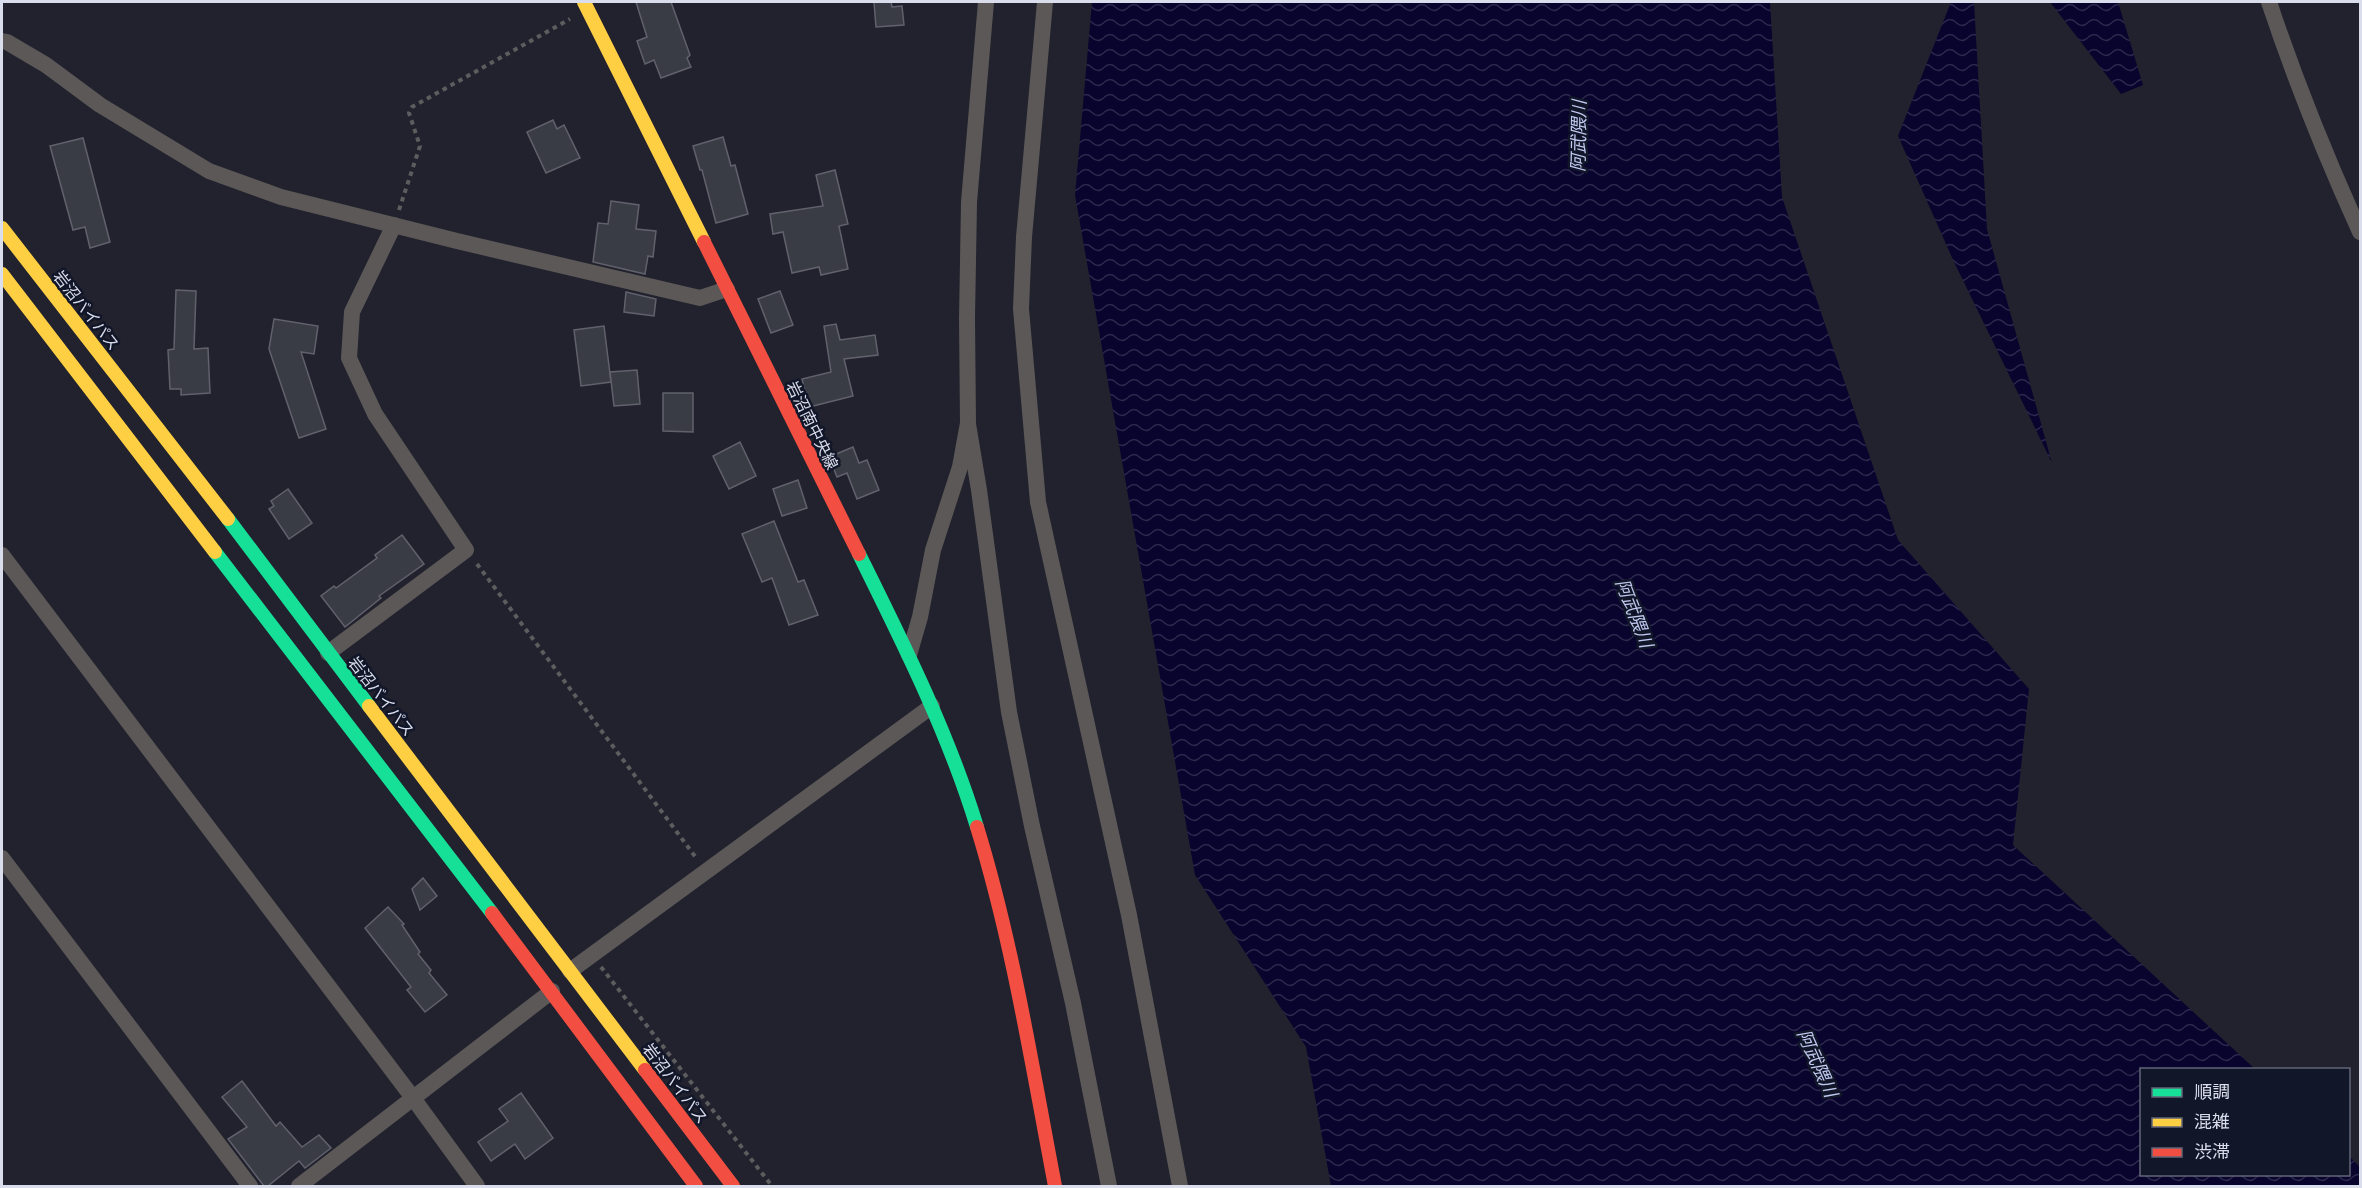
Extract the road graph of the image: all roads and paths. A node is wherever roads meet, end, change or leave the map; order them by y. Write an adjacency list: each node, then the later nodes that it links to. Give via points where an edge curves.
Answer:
1 (986, 2): 11 (street, via 969,202)
2 (1045, 2): 32 (street, via 1021,309 1038,502 1129,915)
3 (2269, 2): 8 (street, via 2332,171)
4 (586, 5): 6 (path, via 412,106 409,113 420,146); 10 (main road, 岩沼南中央線)
5 (2, 41): 6 (street, via 46,64 100,105 209,171 281,197)
6 (394, 225): 10 (street, via 700,298); 12 (street, via 352,312 349,358 375,414)
7 (2, 228): 15 (main road, 岩沼バイパス)
8 (2361, 232)
9 (2, 274): 22 (main road)
10 (727, 289): 16 (main road, 岩沼南中央線)
11 (968, 424): 16 (street); 31 (street, via 1009,712)
12 (466, 550): 15 (street); 19 (path)
13 (2, 555): 14 (street)
14 (7, 573): 23 (street)
15 (328, 653): 21 (main road, 岩沼バイパス)
16 (909, 655): 17 (main road, 岩沼南中央線)
17 (932, 706): 19 (street); 30 (main road, 岩沼南中央線, via 964,784 991,873)
18 (2, 858): 24 (street)
19 (706, 872): 20 (street)
20 (592, 955): 21 (street); 29 (path)
21 (570, 971): 28 (main road, 岩沼バイパス)
22 (552, 991): 23 (street); 27 (main road)
23 (413, 1098): 25 (street); 26 (street)
24 (250, 1186)
25 (299, 1186)
26 (477, 1186)
27 (696, 1186)
28 (733, 1186)
29 (772, 1186)
30 (1055, 1186)
31 (1109, 1186)
32 (1180, 1186)

